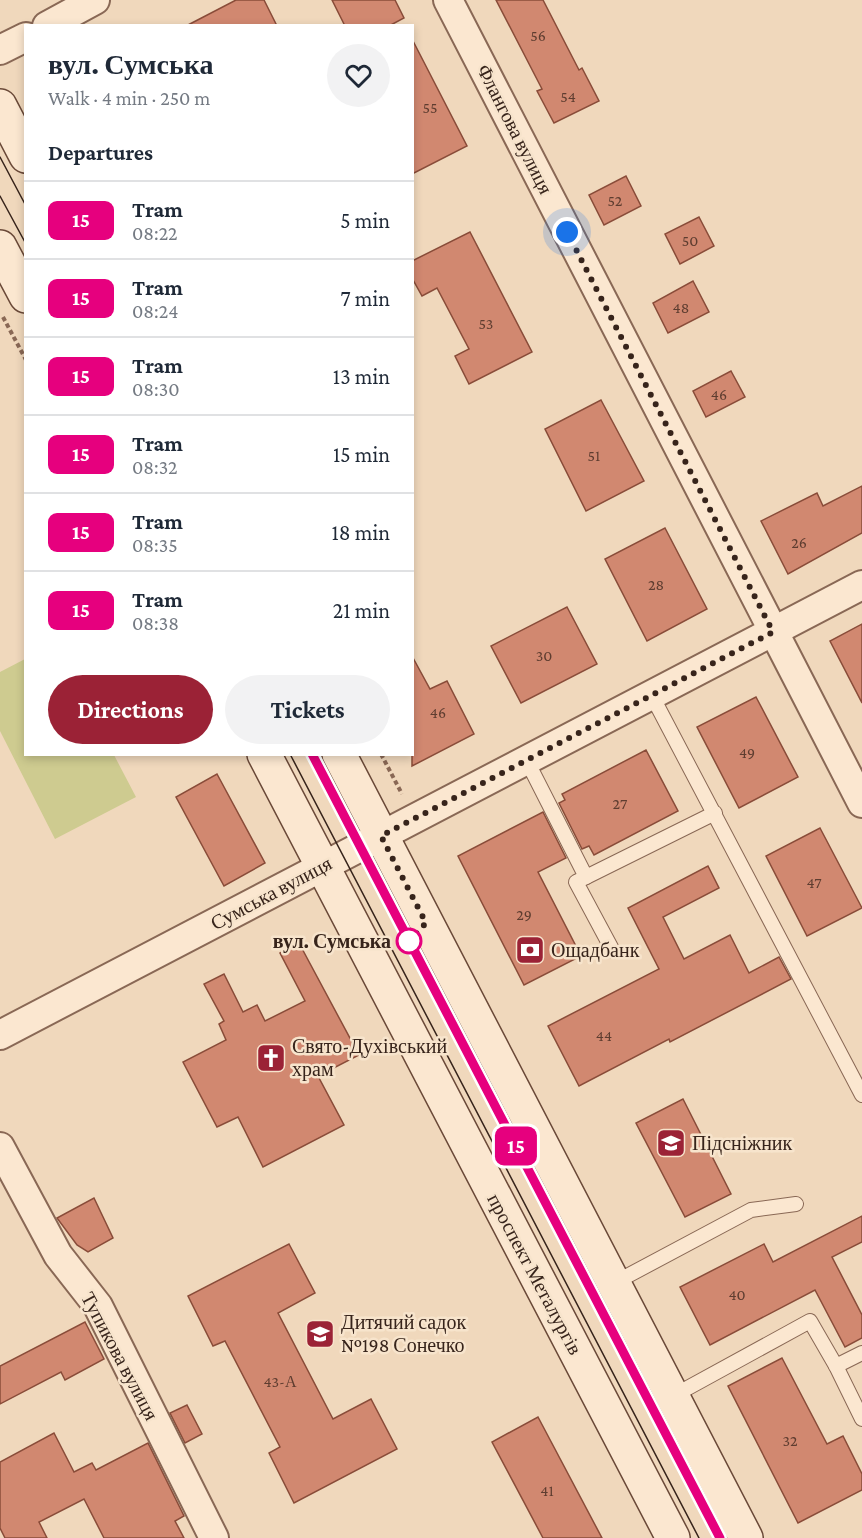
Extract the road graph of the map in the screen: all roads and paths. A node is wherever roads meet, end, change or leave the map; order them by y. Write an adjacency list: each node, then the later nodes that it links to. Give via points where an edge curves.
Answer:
1 (95, 0): 3 (street)
2 (448, 0): 13 (street, Флангова вулиця)
3 (51, 24)
4 (24, 38): 5 (street)
5 (0, 50)
6 (0, 106): 7 (main road)
7 (24, 152)
8 (0, 247): 9 (main road)
9 (24, 292)
10 (0, 311): 11 (path)
11 (24, 356)
12 (862, 585): 13 (street, Сумська вулиця)
13 (773, 632): 14 (street, Сумська вулиця); 19 (street, Флангова вулиця)
14 (651, 694): 18 (street, Сумська вулиця); 20 (lane)
15 (265, 756): 23 (main road, проспект Металургів)
16 (340, 756): 22 (main road)
17 (382, 756): 21 (path)
18 (526, 759): 21 (street, Сумська вулиця); 24 (lane)
19 (862, 803)
20 (715, 813): 24 (lane); 27 (lane)
21 (415, 818): 22 (street, Сумська вулиця)
22 (381, 836): 23 (street, Сумська вулиця); 30 (main road)
23 (322, 866): 26 (street, Сумська вулиця); 36 (main road, проспект Металургів)
24 (586, 877): 25 (lane, via 576,882)
25 (613, 951)
26 (0, 1035)
27 (862, 1095)
28 (0, 1147): 35 (street, Тупикова вулиця, via 58,1255 98,1306)
29 (796, 1204): 30 (lane, via 751,1210)
30 (614, 1283): 33 (main road)
31 (862, 1353): 32 (lane)
32 (836, 1366): 33 (lane, via 810,1321); 34 (lane)
33 (672, 1396): 37 (main road)
34 (862, 1419)
35 (214, 1538)
36 (673, 1538)
37 (746, 1538)

